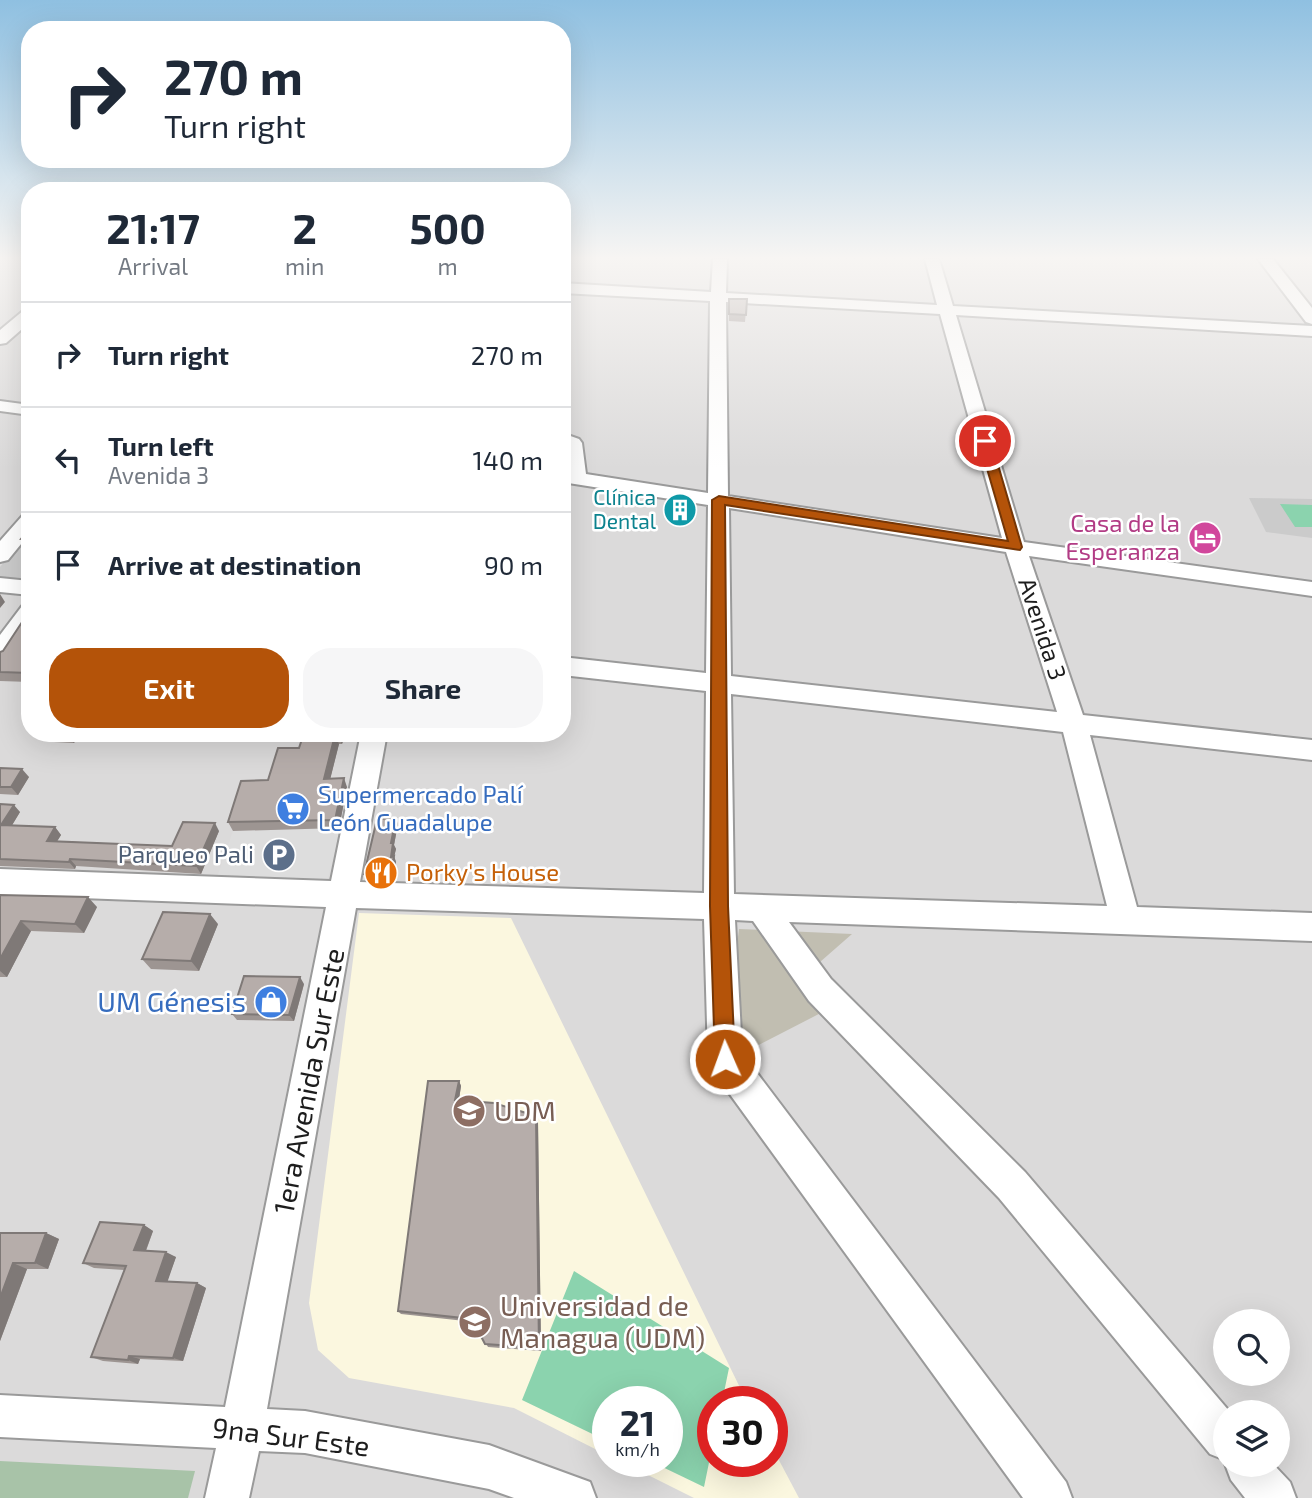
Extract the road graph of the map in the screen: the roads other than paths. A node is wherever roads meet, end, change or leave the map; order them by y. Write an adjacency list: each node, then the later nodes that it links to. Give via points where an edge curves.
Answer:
1 (718, 329): 8 (street)
2 (954, 329): 10 (street, Avenida 3)
3 (1277, 329): 4 (street)
4 (1312, 331)
5 (0, 406): 6 (street)
6 (21, 409)
7 (571, 477): 8 (street)
8 (719, 500): 10 (street); 20 (street)
9 (21, 530): 11 (street)
10 (1016, 547): 14 (street); 21 (street, Avenida 3)
11 (0, 555)
12 (0, 585): 13 (street)
13 (21, 587)
14 (1312, 589)
15 (21, 600): 17 (street)
16 (21, 624): 18 (street)
17 (0, 628)
18 (0, 653)
19 (571, 667): 20 (street)
20 (719, 685): 21 (street); 26 (street)
21 (1074, 725): 23 (street); 28 (street, Avenida 3)
22 (372, 742): 25 (street, 1era Avenida Sur Este)
23 (1312, 750)
24 (0, 882): 25 (street)
25 (344, 897): 26 (street); 32 (street, 1era Avenida Sur Este)
26 (719, 906): 27 (street); 36 (street, via 725,1059)
27 (761, 907): 28 (street); 31 (street, via 820,990 1012,1185)
28 (1126, 920): 29 (street)
29 (1312, 928)
30 (0, 1416): 32 (street, 9na Sur Este)
31 (1213, 1426)
32 (242, 1428): 34 (street, 1era Avenida Sur Este); 35 (street, 9na Sur Este, via 304,1432 488,1467)
33 (1256, 1477): 37 (street)
34 (226, 1498)
35 (574, 1498)
36 (1050, 1498)
37 (1274, 1498)

